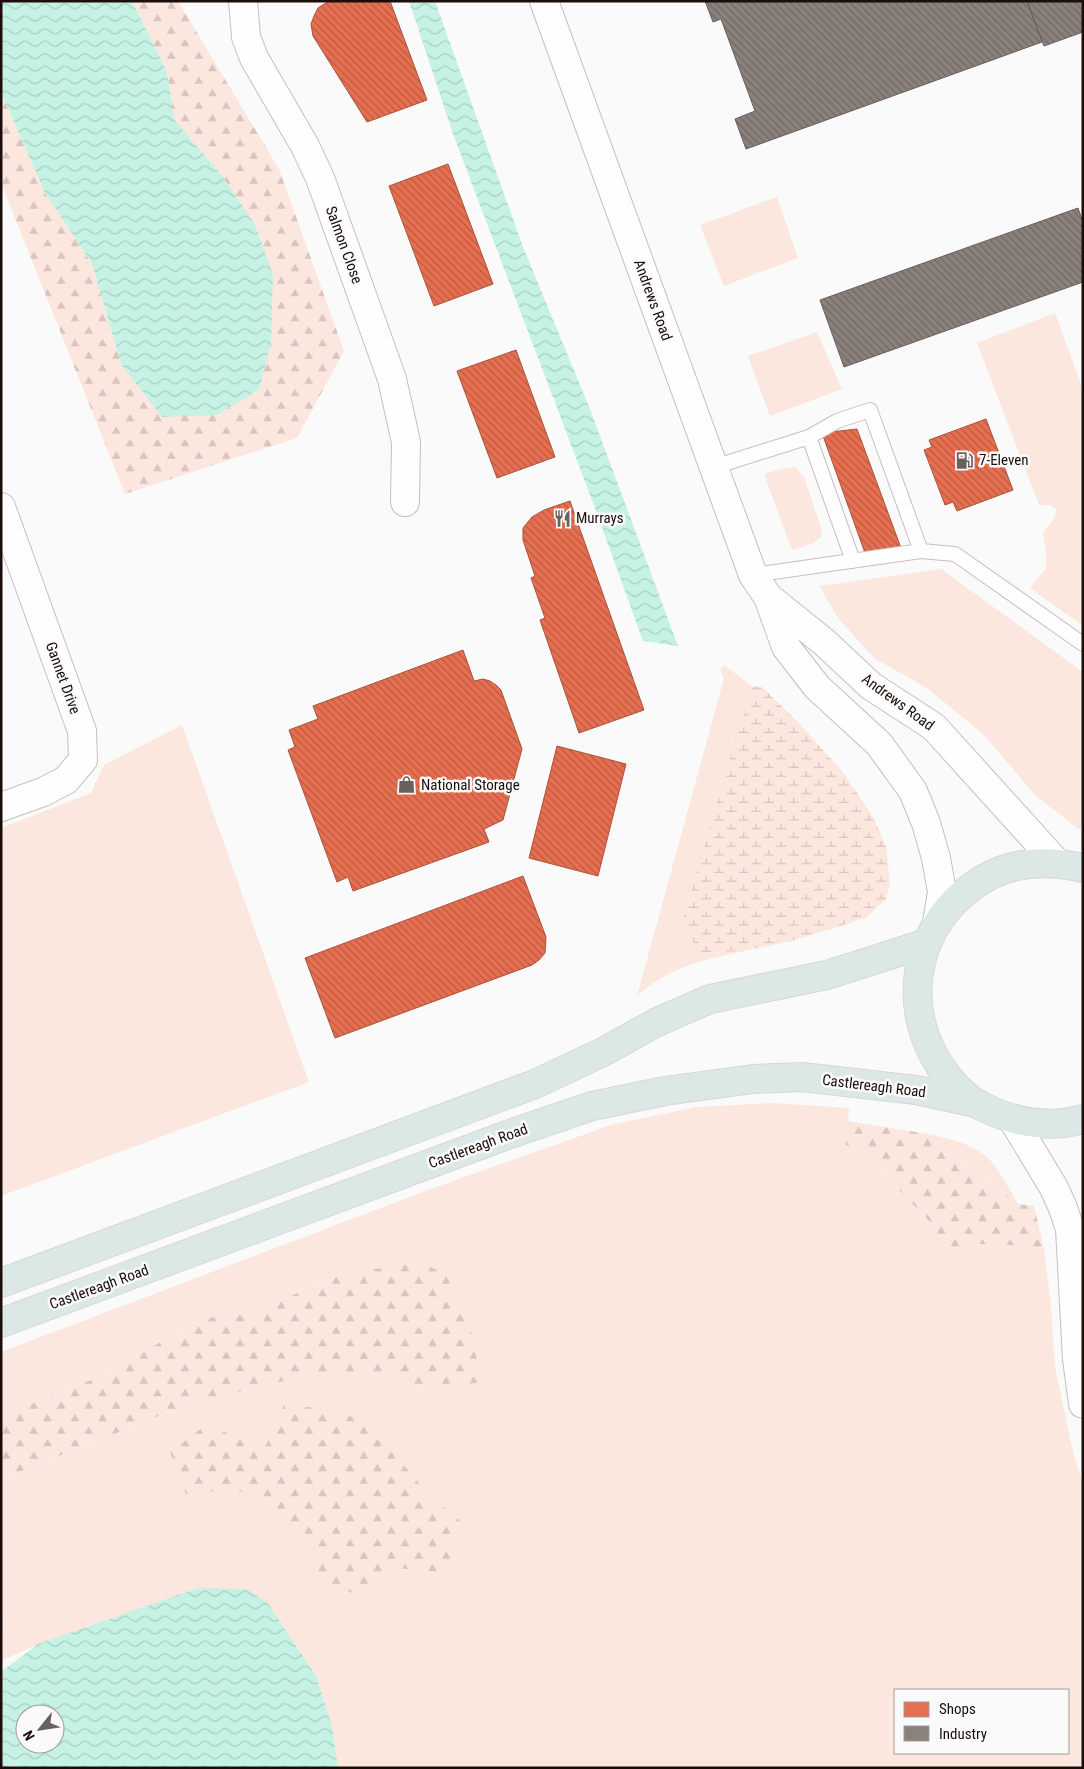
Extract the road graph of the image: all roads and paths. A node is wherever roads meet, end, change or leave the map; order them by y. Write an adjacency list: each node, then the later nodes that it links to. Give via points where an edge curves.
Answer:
1 (243, 1): 5 (main road, Salmon Close, via 246,37 254,58 320,178 392,379 406,442)
2 (544, 1): 4 (main road, Andrews Road)
3 (809, 437): 4 (lane); 7 (lane, via 837,421 870,410); 8 (lane)
4 (714, 467): 9 (main road, Andrews Road)
5 (405, 502)
6 (1, 507): 11 (main road, Gannet Drive, via 82,731 83,760 66,780)
7 (922, 551): 8 (lane); 10 (lane, via 955,554)
8 (854, 561): 9 (lane)
9 (761, 586): 12 (main road, Andrews Road, via 871,686 934,727); 13 (main road, Andrews Road, via 786,647 817,687 879,744 913,791 926,823 942,892)
10 (1083, 644)
11 (1, 807)
12 (1070, 865): 13 (main road, via 1029,864 1001,871 976,883 954,901)
13 (932, 933): 14 (main road, via 918,978 918,1014 929,1049 949,1079); 17 (main road, via 827,975 710,999 535,1084)
14 (976, 1103): 16 (main road); 18 (main road, Castlereagh Road, via 916,1090 802,1077 753,1079 665,1091 592,1106)
15 (1083, 1119): 16 (main road, via 1041,1125)
16 (1013, 1120): 19 (main road, via 1054,1188 1070,1229 1077,1359)
17 (1, 1283)
18 (1, 1323)
19 (1083, 1404)

